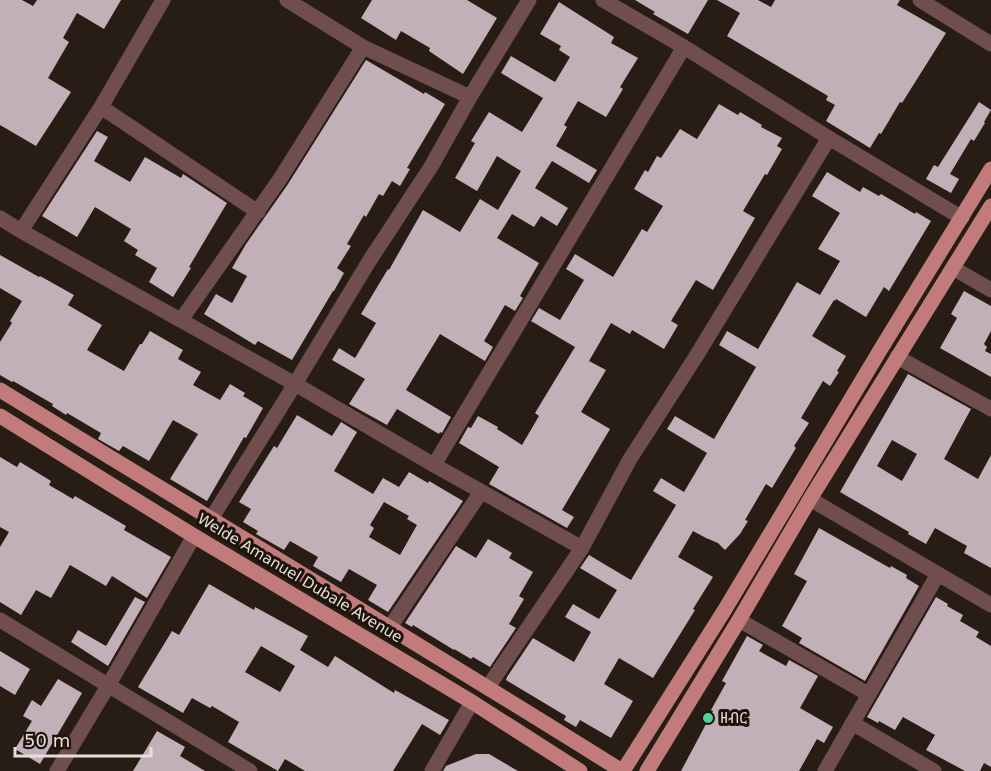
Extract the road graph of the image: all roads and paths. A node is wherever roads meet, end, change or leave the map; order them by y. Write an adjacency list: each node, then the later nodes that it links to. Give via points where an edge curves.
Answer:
1 (163, 0): 10 (street)
2 (287, 0): 8 (street)
3 (529, 0): 9 (street)
4 (603, 0): 7 (street)
5 (920, 0): 6 (street)
6 (991, 44)
7 (684, 46): 11 (street); 26 (street)
8 (363, 47): 9 (street); 14 (street)
9 (470, 97): 22 (street)
10 (101, 107): 14 (street); 17 (street)
11 (829, 138): 16 (street); 31 (street, via 630,459)
12 (991, 169): 16 (main road)
13 (991, 206): 18 (main road)
14 (258, 212): 20 (street)
15 (0, 218): 17 (street)
16 (962, 218): 46 (main road, via 724,611)
17 (21, 231): 20 (street)
18 (953, 268): 19 (street); 21 (main road)
19 (991, 290)
20 (182, 320): 22 (street)
21 (897, 357): 24 (street); 28 (main road)
22 (295, 384): 26 (street); 29 (street)
23 (0, 390): 29 (main road)
24 (991, 409)
25 (0, 416): 30 (main road, Welde Amanuel Dubale Avenue)
26 (434, 465): 27 (street)
27 (481, 492): 31 (street); 36 (street)
28 (810, 499): 32 (street); 35 (main road)
29 (210, 519): 36 (main road)
30 (195, 536): 37 (street); 40 (main road, Welde Amanuel Dubale Avenue)
31 (582, 548): 38 (street)
32 (938, 574): 33 (street); 39 (street)
33 (991, 605)
34 (0, 620): 37 (street)
35 (739, 620): 39 (street); 47 (main road)
36 (390, 627): 38 (main road)
37 (108, 686): 42 (street); 43 (street)
38 (488, 687): 46 (main road)
39 (868, 694): 41 (street)
40 (472, 702): 44 (street); 45 (main road, Welde Amanuel Dubale Avenue)
41 (852, 723): 48 (street); 49 (street)
42 (57, 771)
43 (250, 771)
44 (432, 771)
45 (580, 771)
46 (622, 771)
47 (648, 771)
48 (825, 771)
49 (934, 771)

